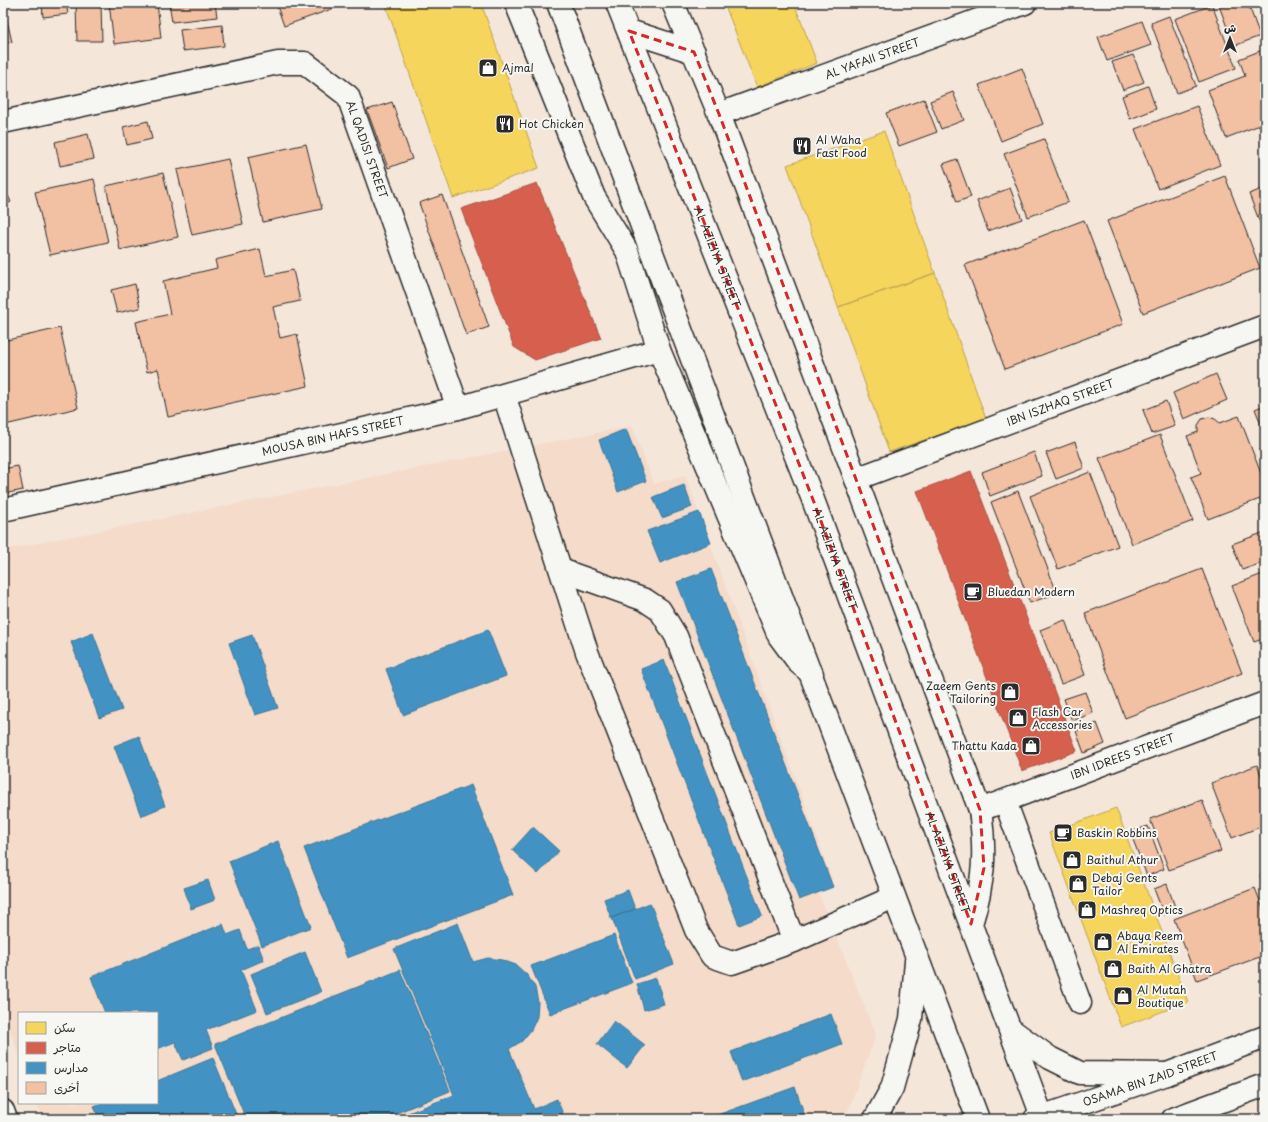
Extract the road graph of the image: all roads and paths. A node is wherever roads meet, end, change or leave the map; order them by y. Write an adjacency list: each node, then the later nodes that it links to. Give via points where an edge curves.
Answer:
1 (516, 3): 11 (street, via 594,197 627,251)
2 (558, 3): 17 (street)
3 (617, 3): 6 (street, AL AZIZIYA STREET)
4 (673, 3): 7 (street)
5 (1025, 3): 8 (street, AL YAFAII STREET)
6 (629, 31): 7 (street); 22 (street, AL AZIZIYA STREET, via 814,504)
7 (694, 52): 8 (street)
8 (719, 114): 14 (street)
9 (3, 122): 13 (street, AL QADISI STREET, via 278,64 305,64 348,96)
10 (1265, 326): 14 (street, IBN ISZHAQ STREET)
11 (659, 350): 12 (street, MOUSA BIN HAFS STREET); 17 (street, via 779,636 798,663)
12 (504, 395): 13 (street, MOUSA BIN HAFS STREET); 16 (street)
13 (458, 408): 15 (street, MOUSA BIN HAFS STREET)
14 (856, 479): 20 (street)
15 (3, 510)
16 (561, 570): 23 (street, via 645,600 660,610 664,616 676,636); 23 (street, via 593,666 696,930 712,956 732,963)
17 (812, 674): 21 (street)
18 (1265, 703): 19 (street, IBN IDREES STREET)
19 (1005, 801): 20 (street, IBN IDREES STREET); 25 (street)
20 (980, 810): 22 (street, via 984,868)
21 (894, 897): 23 (street); 24 (street)
22 (971, 924): 26 (street, AL AZIZIYA STREET)
23 (794, 941)
24 (916, 956): 33 (street, via 911,1019 892,1088); 34 (street)
25 (1080, 1003)
26 (1010, 1029): 28 (street, via 1050,1058 1080,1073); 31 (street, AL AZIZIYA STREET)
27 (1265, 1037): 28 (street, OSAMA BIN ZAID STREET)
28 (1167, 1074): 31 (street, OSAMA BIN ZAID STREET)
29 (1265, 1085): 35 (street)
30 (3, 1111): 32 (street)
31 (1040, 1118)
32 (6, 1119)
33 (875, 1119)
34 (978, 1119)
35 (1173, 1119)

